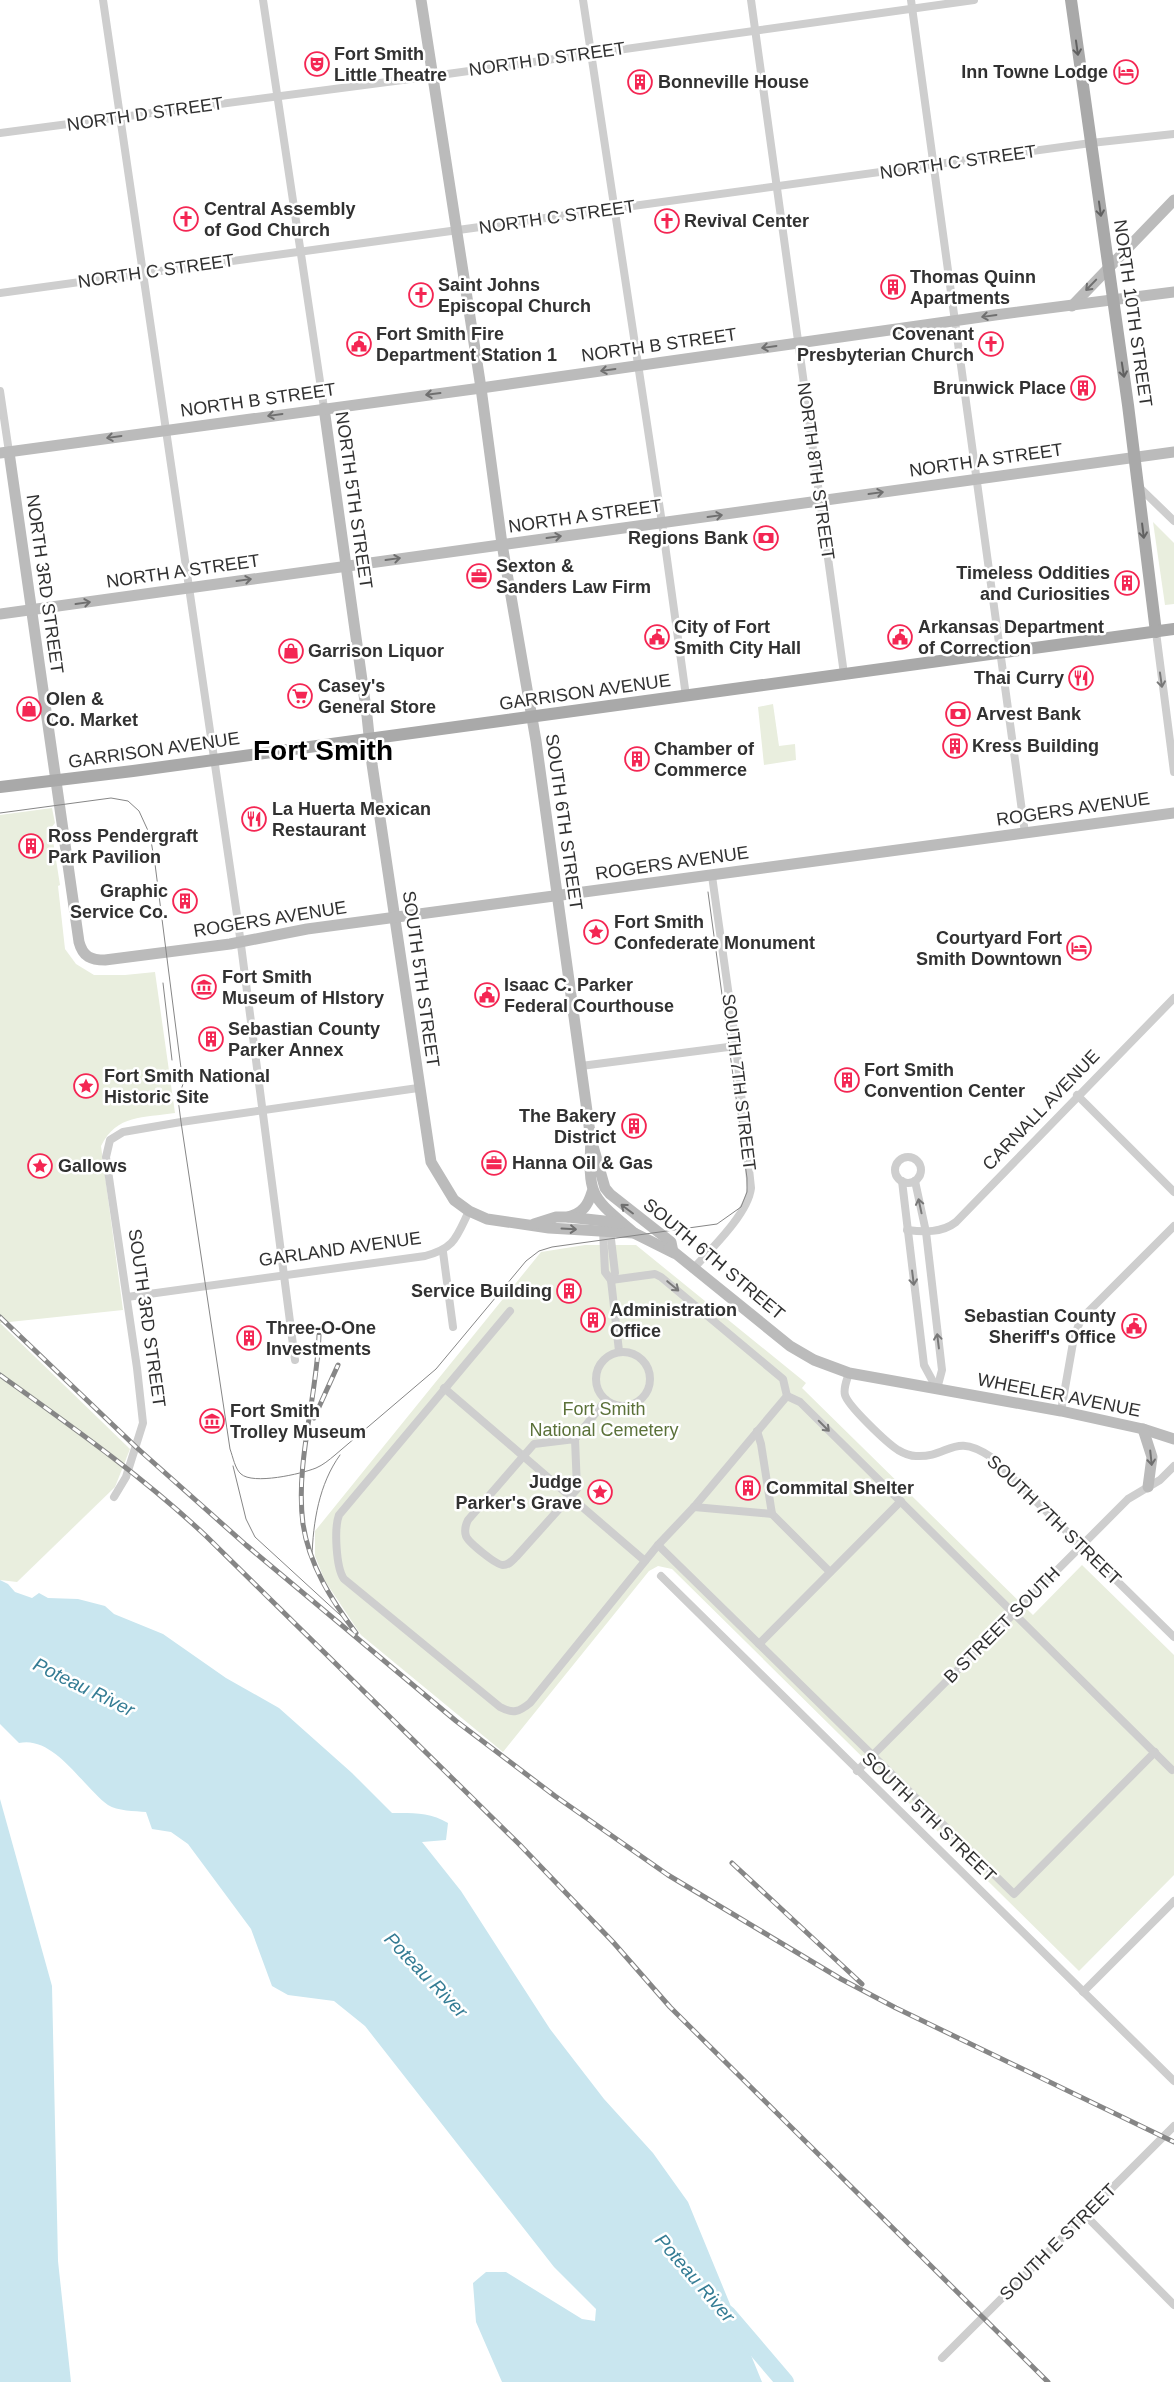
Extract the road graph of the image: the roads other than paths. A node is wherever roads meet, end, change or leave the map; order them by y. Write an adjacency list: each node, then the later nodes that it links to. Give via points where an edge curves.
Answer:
1 (103, 0): 14 (street)
2 (263, 0): 13 (street, NORTH 5TH STREET)
3 (421, 0): 12 (street, SOUTH 6TH STREET)
4 (583, 0): 11 (street)
5 (751, 0): 10 (street, NORTH 8TH STREET)
6 (911, 0): 9 (street)
7 (974, 0): 9 (street, NORTH D STREET)
8 (1070, 0): 17 (main road, NORTH 10TH STREET, one-way to 17)
9 (912, 9): 10 (street, NORTH D STREET); 18 (street)
10 (755, 30): 11 (street, NORTH D STREET); 19 (street, NORTH 8TH STREET)
11 (591, 53): 12 (street, NORTH D STREET); 21 (street)
12 (433, 76): 13 (street, NORTH D STREET); 22 (street, SOUTH 6TH STREET)
13 (277, 96): 14 (street, NORTH D STREET); 23 (street, NORTH 5TH STREET)
14 (120, 117): 15 (street, NORTH D STREET); 25 (street)
15 (0, 133)
16 (1174, 134): 17 (street, NORTH C STREET)
17 (1091, 143): 18 (street, NORTH C STREET); 24 (main road, NORTH 10TH STREET, one-way to 24)
18 (933, 166): 19 (street, NORTH C STREET); 30 (street)
19 (777, 187): 21 (street, NORTH C STREET); 31 (street, NORTH 8TH STREET)
20 (1174, 200): 24 (street)
21 (614, 209): 22 (street, NORTH C STREET); 32 (street)
22 (455, 231): 23 (street, NORTH C STREET); 33 (street, SOUTH 6TH STREET)
23 (300, 252): 25 (street, NORTH C STREET); 35 (street, NORTH 5TH STREET)
24 (1108, 268): 28 (main road, NORTH 10TH STREET); 29 (street, one-way to 29)
25 (143, 273): 27 (street, NORTH C STREET); 36 (street)
26 (1174, 292): 28 (street, NORTH B STREET)
27 (0, 293)
28 (1113, 300): 29 (street, NORTH B STREET); 39 (main road, NORTH 10TH STREET, one-way to 39)
29 (1072, 306): 30 (street, NORTH B STREET, one-way to 30)
30 (956, 320): 31 (street, NORTH B STREET); 40 (street)
31 (799, 343): 32 (street, NORTH B STREET, one-way to 32); 42 (street, NORTH 8TH STREET)
32 (638, 366): 33 (street, NORTH B STREET, one-way to 33); 44 (street)
33 (481, 388): 35 (street, NORTH B STREET, one-way to 35); 45 (street, SOUTH 6TH STREET)
34 (0, 391): 37 (street, NORTH 3RD STREET)
35 (324, 408): 36 (street, NORTH B STREET, one-way to 36); 46 (street, NORTH 5TH STREET)
36 (166, 430): 37 (street, NORTH B STREET, one-way to 37); 47 (street)
37 (4, 452): 48 (street, NORTH 3RD STREET)
38 (1174, 452): 39 (street, NORTH A STREET)
39 (1135, 457): 40 (street, NORTH A STREET); 41 (main road, NORTH 10TH STREET)
40 (977, 479): 42 (street, NORTH A STREET, one-way to 40); 52 (street)
41 (1137, 486): 43 (street); 51 (main road, NORTH 10TH STREET, one-way to 51)
42 (821, 502): 44 (street, NORTH A STREET, one-way to 42); 53 (street, NORTH 8TH STREET)
43 (1174, 521)
44 (662, 523): 45 (street, NORTH A STREET, one-way to 44); 54 (street)
45 (502, 544): 46 (street, NORTH A STREET, one-way to 45); 55 (street, SOUTH 6TH STREET)
46 (345, 565): 47 (street, NORTH A STREET, one-way to 46); 56 (street, NORTH 5TH STREET, via 368,716)
47 (189, 588): 48 (street, NORTH A STREET, one-way to 47); 57 (street)
48 (31, 610): 49 (street, NORTH A STREET); 59 (street, NORTH 3RD STREET)
49 (0, 614)
50 (1174, 629): 51 (main road, GARRISON AVENUE)
51 (1156, 632): 52 (main road, GARRISON AVENUE); 58 (street, one-way to 58)
52 (1000, 653): 53 (main road, GARRISON AVENUE); 62 (street)
53 (844, 674): 54 (main road, GARRISON AVENUE)
54 (686, 696): 55 (main road, GARRISON AVENUE)
55 (531, 717): 56 (main road, GARRISON AVENUE); 64 (street, SOUTH 6TH STREET)
56 (368, 738): 57 (main road, GARRISON AVENUE); 65 (street, SOUTH 5TH STREET)
57 (214, 760): 59 (main road, GARRISON AVENUE); 66 (street)
58 (1174, 772)
59 (57, 781): 60 (main road, GARRISON AVENUE); 66 (street, ROGERS AVENUE, via 79,942 86,956 105,960)
60 (0, 787)
61 (1174, 813): 62 (street, ROGERS AVENUE)
62 (1025, 833): 63 (street, ROGERS AVENUE)
63 (712, 876): 64 (street, ROGERS AVENUE); 68 (street, SOUTH 7TH STREET)
64 (558, 897): 65 (street, ROGERS AVENUE); 69 (street, SOUTH 6TH STREET)
65 (395, 917): 66 (street, ROGERS AVENUE); 70 (street, SOUTH 5TH STREET)
66 (240, 942): 72 (street)
67 (1174, 998): 71 (street, CARNALL AVENUE)
68 (736, 1046): 69 (street); 89 (street, SOUTH 7TH STREET, via 751,1176 750,1196)
69 (581, 1066): 73 (street, SOUTH 6TH STREET)
70 (418, 1088): 72 (street); 78 (street, SOUTH 5TH STREET, via 431,1162 454,1200)
71 (1077, 1096): 77 (street); 85 (street, CARNALL AVENUE, via 963,1216 950,1226)
72 (262, 1109): 90 (street); 92 (street, SOUTH 3RD STREET, via 123,1132 110,1140 106,1157)
73 (590, 1140): 76 (street, SOUTH 6TH STREET); 88 (street, SOUTH 6TH STREET, one-way to 73, via 671,1242 605,1188)
74 (902, 1181): 75 (street); 75 (street, via 896,1175 896,1164 909,1157 917,1161 921,1170); 84 (street)
75 (915, 1181): 85 (street, one-way to 75)
76 (592, 1192): 79 (street, via 582,1210); 80 (street, SOUTH 6TH STREET, via 602,1206); 83 (street, via 596,1215)
77 (1174, 1192)
78 (469, 1211): 81 (street, via 487,1219); 87 (street, GARLAND AVENUE, via 454,1240)
79 (568, 1217): 81 (street); 83 (street)
80 (622, 1223): 83 (street); 86 (street, SOUTH 6TH STREET); 88 (street, via 665,1244)
81 (534, 1224): 83 (street, one-way to 83, via 549,1228)
82 (1174, 1226): 102 (street, via 1081,1319 1074,1336)
83 (605, 1228): 86 (street); 91 (street, via 605,1272)
84 (908, 1230): 85 (street, CARNALL AVENUE); 99 (street, one-way to 99, via 924,1365)
85 (926, 1232): 99 (street, one-way to 85, via 942,1370)
86 (634, 1233): 88 (street)
87 (443, 1252): 90 (street, GARLAND AVENUE); 94 (street)
88 (674, 1253): 89 (street, SOUTH 6TH STREET)
89 (693, 1269): 97 (street, SOUTH 6TH STREET, via 798,1352)
90 (284, 1275): 92 (street, GARLAND AVENUE); 96 (street)
91 (611, 1280): 95 (street); 100 (street, one-way to 100, via 655,1274 661,1277 783,1379)
92 (127, 1297): 111 (street, SOUTH 3RD STREET, via 143,1423 126,1476)
93 (510, 1311): 98 (street)
94 (453, 1327)
95 (620, 1352): 101 (street, via 605,1358 597,1372 597,1386); 101 (street, via 642,1358 650,1372 650,1386 634,1404 619,1406)
96 (295, 1360)
97 (849, 1373): 99 (street); 116 (street, SOUTH 7TH STREET, via 844,1390 848,1402 896,1449 914,1456 925,1456 960,1445 981,1450)
98 (444, 1388): 107 (street); 117 (street, via 339,1514 336,1522 339,1566 344,1579 500,1708 515,1712 530,1703)
99 (937, 1389): 102 (street, WHEELER AVENUE)
100 (787, 1396): 104 (street); 112 (street, one-way to 112, via 800,1402)
101 (606, 1400): 105 (street)
102 (1061, 1412): 103 (street, WHEELER AVENUE)
103 (1143, 1430): 106 (street, WHEELER AVENUE); 109 (street, one-way to 109, via 1152,1457)
104 (757, 1431): 113 (street); 114 (street)
105 (575, 1439): 107 (street, via 534,1444); 110 (street, via 577,1489)
106 (1174, 1439)
107 (522, 1456): 110 (street); 110 (street, via 468,1520 464,1533 467,1539 496,1563 510,1563)
108 (1174, 1466): 109 (street, B STREET SOUTH)
109 (1148, 1487): 116 (street, B STREET SOUTH, via 1128,1499)
110 (570, 1496): 117 (street)
111 (114, 1497)
112 (901, 1501): 118 (street); 120 (street)
113 (694, 1507): 114 (street); 115 (street)
114 (772, 1514): 118 (street)
115 (658, 1545): 117 (street); 122 (street)
116 (1081, 1545): 120 (street, B STREET SOUTH); 121 (street, SOUTH 7TH STREET)
117 (645, 1561)
118 (830, 1572): 122 (street)
119 (661, 1576): 125 (street, SOUTH 5TH STREET)
120 (1014, 1612): 123 (street); 124 (street, B STREET SOUTH)
121 (1174, 1637)
122 (759, 1644): 124 (street)
123 (1155, 1752): 124 (street, via 1014,1894); 126 (street)
124 (872, 1754): 125 (street, B STREET SOUTH)
125 (857, 1770): 128 (street, SOUTH 5TH STREET)
126 (1172, 1770)
127 (1174, 1901): 128 (street)
128 (1084, 1992): 129 (street, SOUTH 5TH STREET)
129 (1174, 2081)
130 (1174, 2126): 131 (street, SOUTH E STREET)
131 (1085, 2215): 132 (street); 133 (street, SOUTH E STREET)
132 (1174, 2305)
133 (942, 2358)

